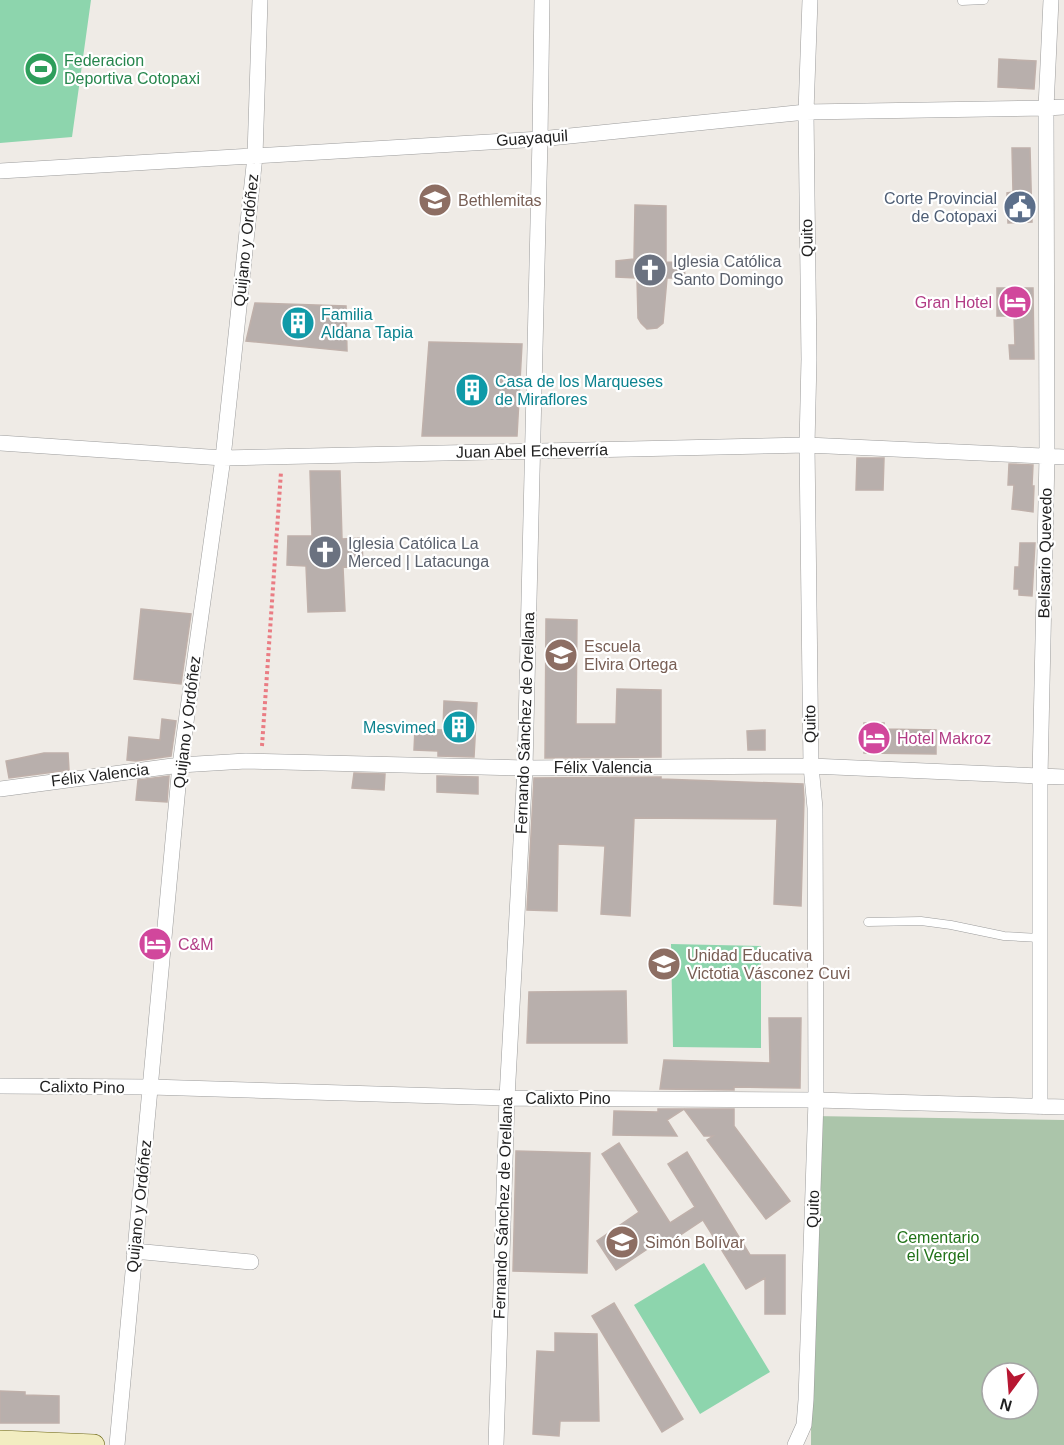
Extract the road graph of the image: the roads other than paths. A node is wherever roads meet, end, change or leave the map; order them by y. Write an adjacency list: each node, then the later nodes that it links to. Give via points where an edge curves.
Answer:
1 (260, 0): 11 (street, Quijano y Ordóñez)
2 (542, 0): 10 (street, Fernando Sánchez de Orellana)
3 (810, 0): 9 (street, Quito)
4 (984, 0): 6 (lane)
5 (1051, 0): 8 (street, Belisario Quevedo)
6 (962, 1)
7 (1064, 106): 8 (street, Guayaquil)
8 (1046, 108): 9 (street, Guayaquil); 16 (street, Belisario Quevedo)
9 (806, 112): 10 (street, Guayaquil); 14 (street, Quito)
10 (540, 138): 11 (street, Guayaquil); 15 (street, Fernando Sánchez de Orellana)
11 (255, 156): 12 (street, Guayaquil); 18 (street, Quijano y Ordóñez)
12 (0, 171)
13 (0, 443): 18 (street, Juan Abel Echeverría)
14 (807, 445): 15 (street, Juan Abel Echeverría); 16 (street, Juan Abel Echeverría); 20 (street, Quito)
15 (532, 450): 18 (street, Juan Abel Echeverría); 21 (street, Fernando Sánchez de Orellana)
16 (1047, 456): 17 (street, Juan Abel Echeverría); 22 (street, Belisario Quevedo)
17 (1064, 457)
18 (223, 458): 19 (street, Quijano y Ordóñez)
19 (180, 765): 21 (street, Félix Valencia, via 261,762); 24 (street, Félix Valencia); 28 (street, Quijano y Ordóñez)
20 (811, 766): 21 (street, Félix Valencia); 22 (street, Félix Valencia); 30 (street, Quito, via 815,808)
21 (525, 768): 29 (street, Fernando Sánchez de Orellana)
22 (1040, 777): 23 (street, Félix Valencia); 26 (street, Belisario Quevedo)
23 (1064, 777)
24 (0, 789)
25 (868, 922): 26 (lane, via 921,921 1004,936)
26 (1040, 938): 31 (street, Belisario Quevedo)
27 (0, 1086): 28 (street, Calixto Pino)
28 (150, 1087): 29 (street, Calixto Pino); 33 (street, Quijano y Ordóñez)
29 (507, 1098): 30 (street, Calixto Pino); 38 (street, Fernando Sánchez de Orellana)
30 (816, 1100): 31 (street, Calixto Pino); 39 (street, Quito, via 806,1400 804,1425)
31 (1040, 1107): 32 (street, Calixto Pino)
32 (1064, 1107)
33 (134, 1251): 34 (street); 37 (street, Quijano y Ordóñez)
34 (251, 1262)
35 (0, 1441): 36 (street)
36 (94, 1445)
37 (117, 1445)
38 (496, 1445)
39 (795, 1445)

